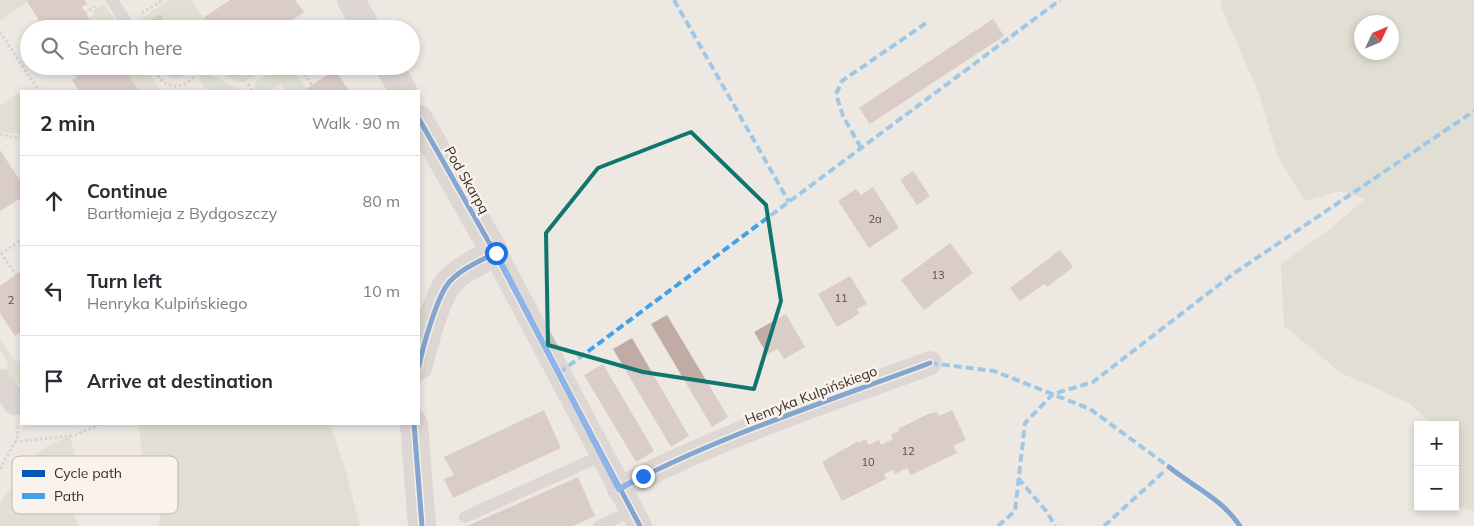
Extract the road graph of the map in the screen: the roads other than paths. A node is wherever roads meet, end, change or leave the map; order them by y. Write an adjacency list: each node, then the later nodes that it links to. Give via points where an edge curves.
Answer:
1 (112, 0): 3 (lane)
2 (351, 0): 4 (street)
3 (124, 20)
4 (362, 20)
5 (394, 75): 6 (street)
6 (402, 90)
7 (420, 121): 8 (street, Pod Skarpą)
8 (496, 253): 9 (street, via 460,273 447,285); 14 (street)
9 (420, 363)
10 (930, 363): 15 (street, Henryka Kulpińskiego, via 748,431)
11 (0, 381): 12 (street)
12 (18, 401)
13 (414, 425): 18 (street)
14 (601, 456): 15 (street); 16 (lane)
15 (619, 489): 17 (street)
16 (465, 517)
17 (636, 518): 19 (lane)
18 (422, 526)
19 (599, 526)

